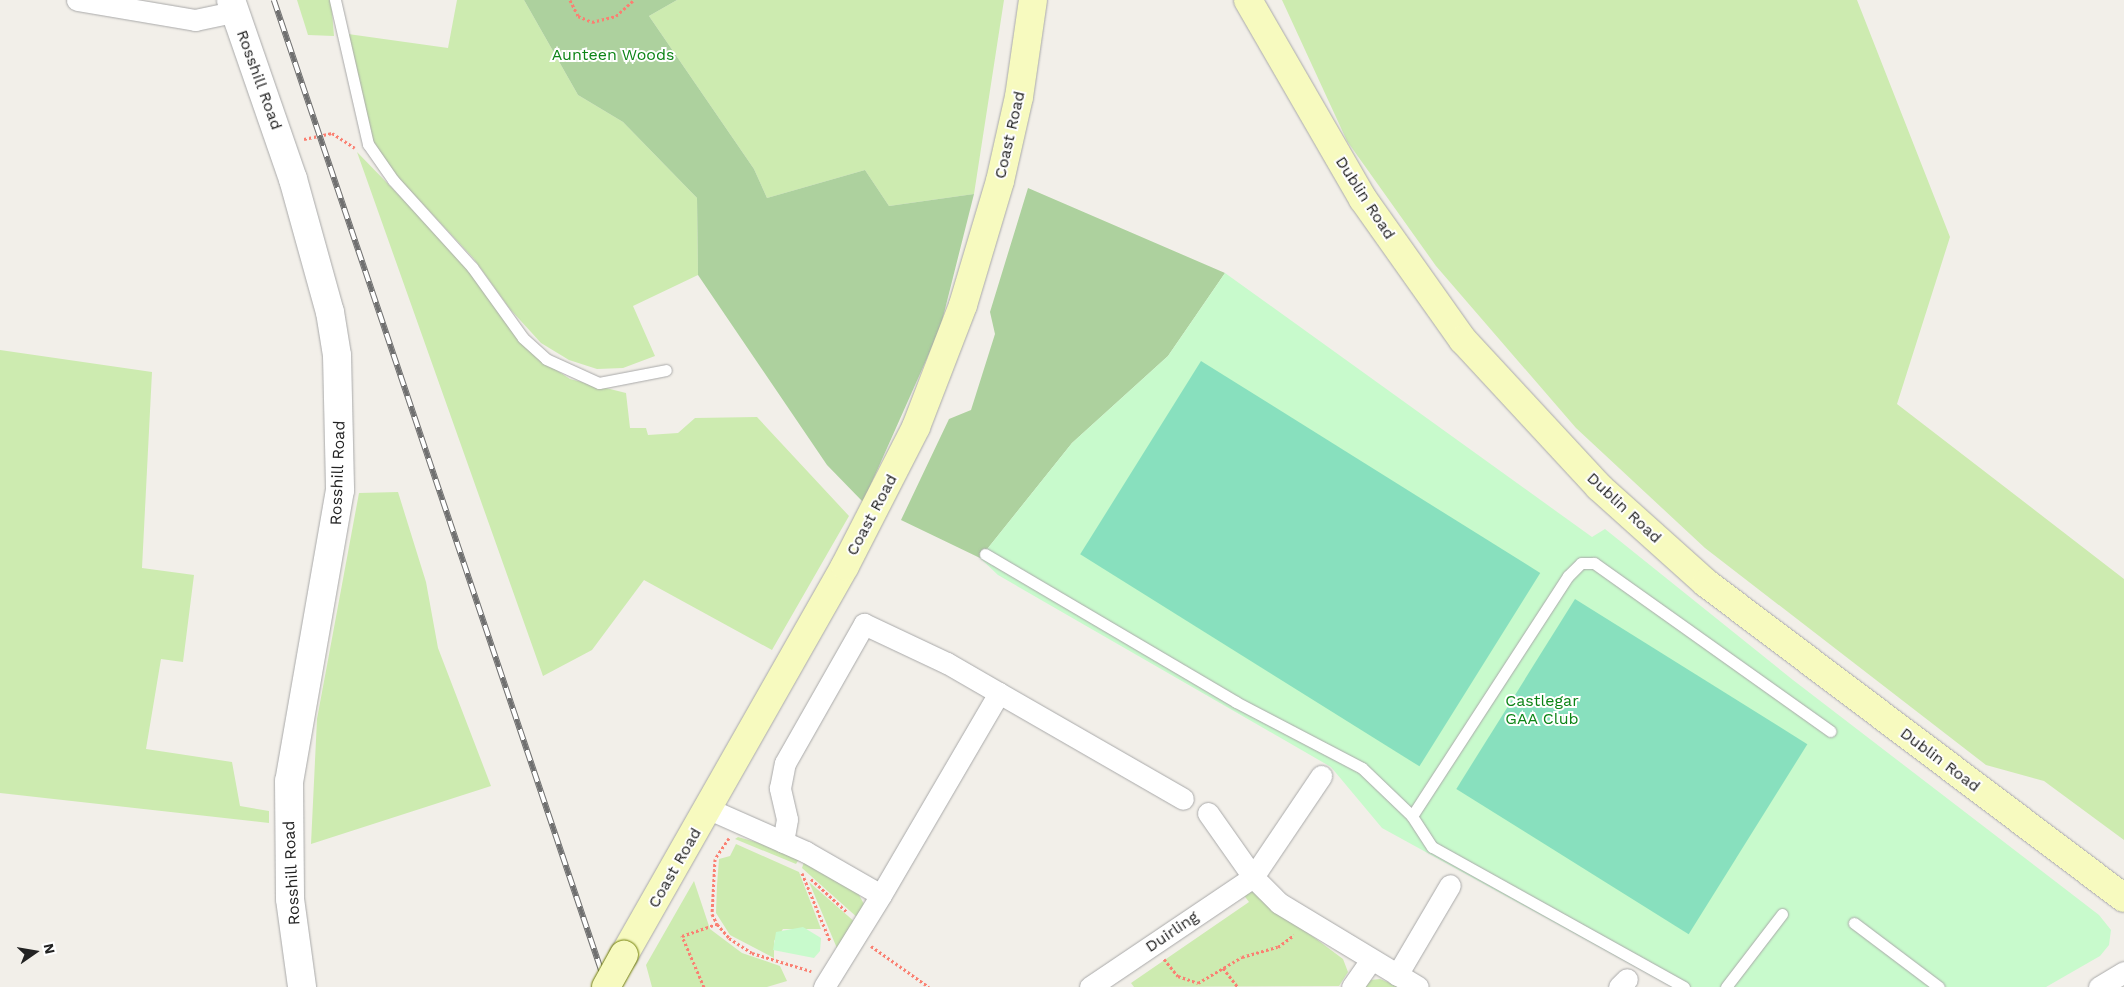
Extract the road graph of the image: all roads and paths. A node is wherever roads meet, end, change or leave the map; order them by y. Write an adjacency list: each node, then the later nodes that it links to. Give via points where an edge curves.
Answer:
1 (78, 0): 7 (street, via 195,20)
2 (335, 0): 9 (lane)
3 (570, 0): 4 (path, via 578,16 592,22 616,16)
4 (634, 0)
5 (1033, 0): 16 (main road, Coast Road, via 1019,97 1000,181 963,305 916,427 877,508)
6 (1248, 0): 24 (main road, Dublin Road, via 1363,199 1463,340 1599,487 1706,583)
7 (233, 6): 36 (street, Rosshill Road, via 272,114 318,262 330,312 339,383 340,490 335,538 298,712 289,781 290,899)
8 (302, 132): 9 (path, via 305,141 332,133 353,148)
9 (368, 144): 10 (lane, via 394,180 472,266 522,338 546,358 599,383)
10 (666, 370)
11 (985, 554): 18 (lane, via 1236,702 1362,768)
12 (999, 693): 15 (street); 20 (street, via 929,653 864,624 785,763 780,788 787,819); 23 (street)
13 (1830, 731): 18 (lane, via 1594,563 1581,563 1568,576)
14 (1321, 776): 21 (street, Duirling)
15 (1183, 799)
16 (709, 809): 19 (street); 37 (main road, Coast Road, bridge)
17 (1208, 813): 21 (street)
18 (1412, 816): 44 (lane, via 1432,847)
19 (738, 826): 20 (street); 27 (path, via 715,859 712,914)
20 (783, 842): 23 (street)
21 (1253, 877): 30 (street, Duirling); 31 (street, via 1279,903)
22 (1450, 885): 34 (street)
23 (881, 894): 28 (street)
24 (2124, 898)
25 (1782, 914): 45 (lane)
26 (1854, 923): 46 (lane)
27 (716, 924): 35 (path, via 728,938 752,953); 38 (path, via 682,936)
28 (859, 932): 35 (street); 35 (path, via 799,869); 39 (path)
29 (1302, 938): 32 (path, via 1296,934 1278,948 1252,953)
30 (1154, 944): 32 (path, via 1187,982 1208,980); 40 (street, Duirling)
31 (1370, 961): 34 (street); 42 (street)
32 (1223, 968): 41 (path)
33 (2124, 972): 47 (street)
34 (1397, 975): 43 (street)
35 (832, 976)
36 (302, 987)
37 (606, 987)
38 (704, 987)
39 (929, 987)
40 (1090, 987)
41 (1238, 987)
42 (1352, 987)
43 (1418, 987)
44 (1684, 987)
45 (1726, 987)
46 (1939, 987)
47 (2098, 987)

